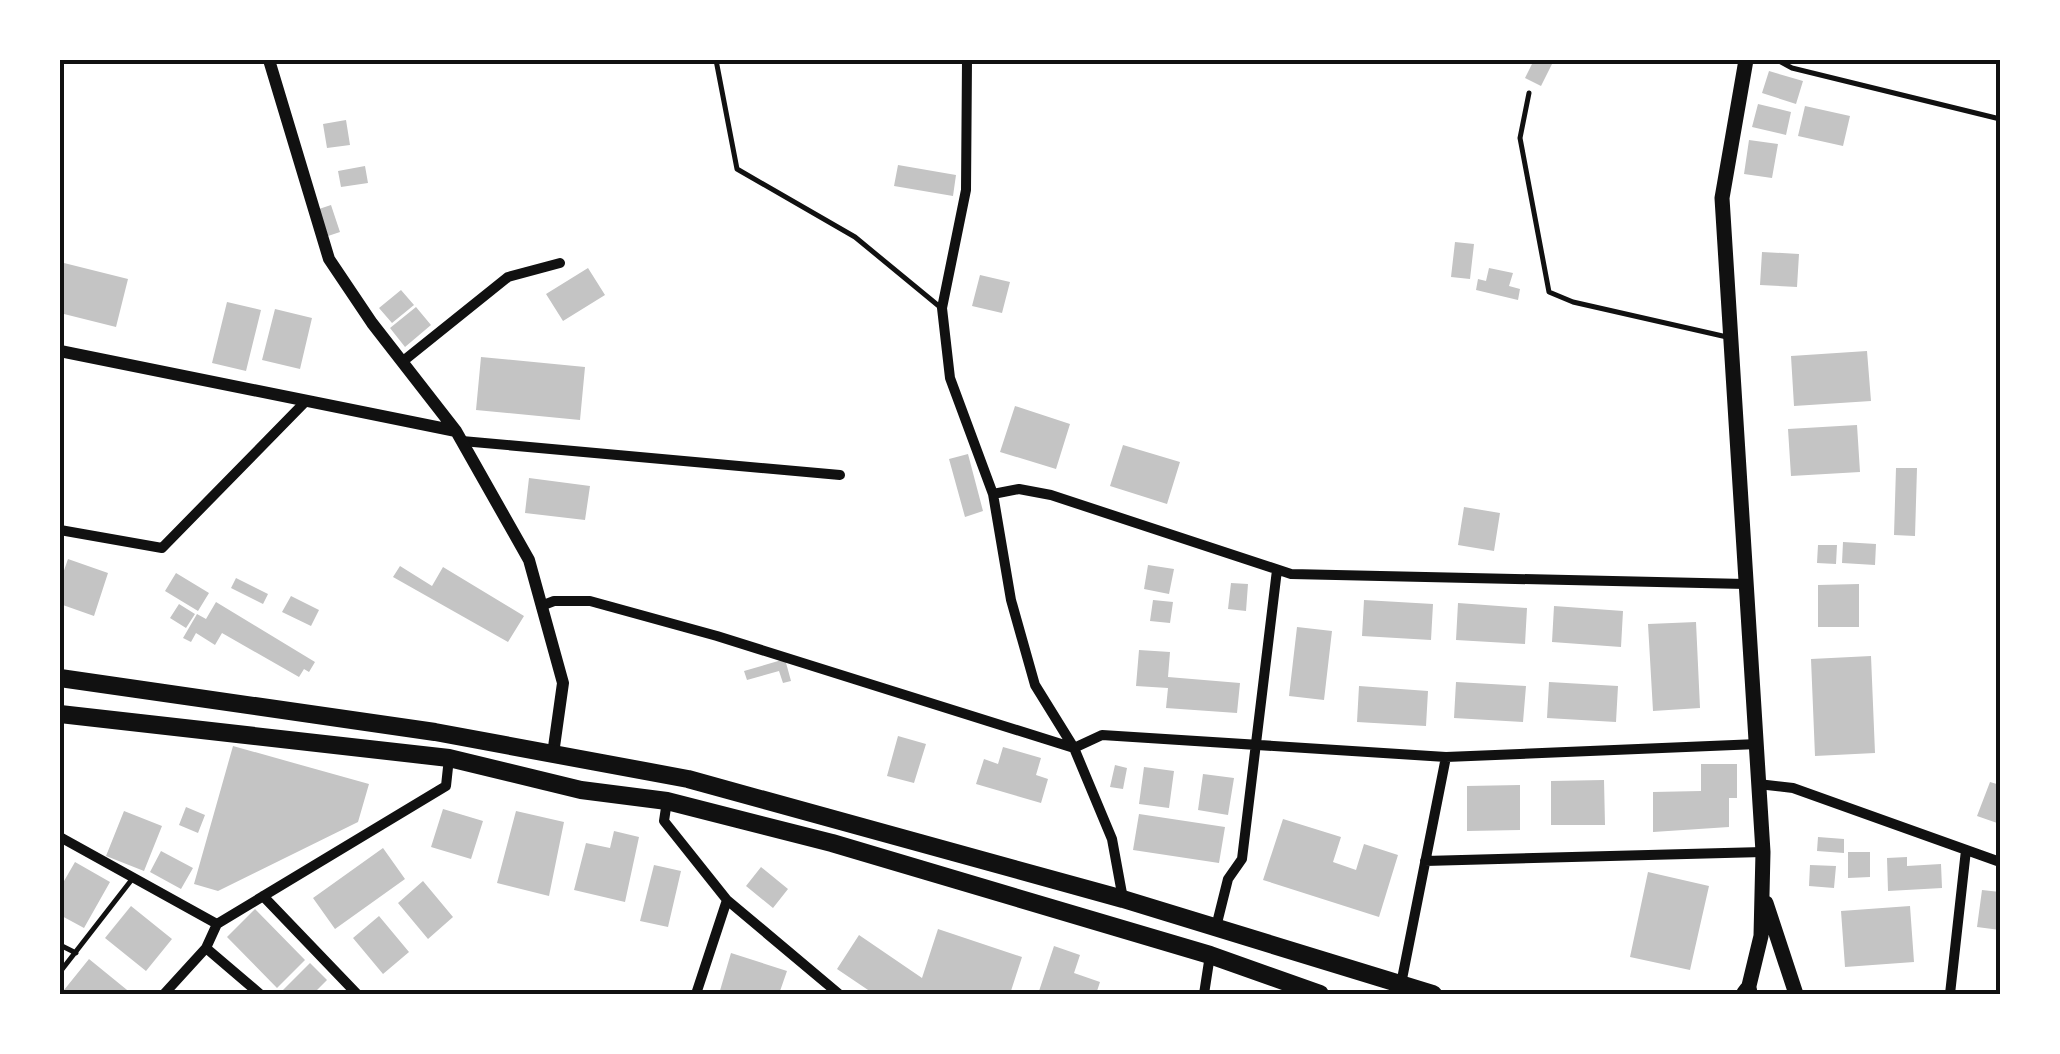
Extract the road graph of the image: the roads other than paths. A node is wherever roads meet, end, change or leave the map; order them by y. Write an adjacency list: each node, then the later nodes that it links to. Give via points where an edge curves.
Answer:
1 (269, 60): 12 (street, via 329,259)
2 (716, 60): 9 (lane, via 738,169 855,237)
3 (968, 60): 9 (street, via 966,190)
4 (1746, 60): 10 (main road, via 1722,198)
5 (1777, 60): 7 (lane)
6 (1529, 93): 10 (lane, via 1520,138 1549,292)
7 (2000, 119)
8 (560, 263): 12 (street, via 508,277)
9 (942, 308): 16 (street, via 950,378)
10 (1734, 337): 19 (main road)
11 (60, 351): 13 (street)
12 (402, 362): 14 (street)
13 (306, 401): 14 (street); 17 (street, via 162,548)
14 (459, 436): 15 (street); 20 (street, via 529,560)
15 (840, 475)
16 (993, 494): 18 (street, via 1019,489 1050,495); 25 (street, via 1011,600 1035,685)
17 (60, 530)
18 (1277, 570): 19 (street); 24 (street)
19 (1746, 584): 23 (main road)
20 (541, 606): 25 (street, via 590,601); 26 (street, via 563,682)
21 (60, 678): 26 (main road)
22 (60, 714): 28 (main road)
23 (1758, 744): 27 (street); 29 (main road)
24 (1258, 745): 25 (street, via 1102,735); 27 (street); 42 (street, via 1242,859 1228,880)
25 (1074, 748): 39 (street, via 1112,838)
26 (553, 754): 39 (main road, via 688,779)
27 (1446, 757): 34 (street)
28 (449, 758): 30 (main road, via 582,790); 38 (street, via 446,786)
29 (1758, 784): 32 (street, via 1793,788); 33 (main road)
30 (668, 801): 40 (street, via 664,821); 46 (main road)
31 (60, 837): 36 (street)
32 (1966, 850): 35 (street); 59 (street)
33 (1763, 852): 34 (street); 37 (main road)
34 (1425, 861): 48 (street)
35 (2000, 862)
36 (133, 878): 41 (street); 45 (lane)
37 (1763, 895): 49 (main road); 58 (main road)
38 (263, 896): 41 (street); 52 (street)
39 (1123, 899): 42 (main road)
40 (727, 900): 53 (street); 54 (street)
41 (217, 924): 44 (street)
42 (1216, 927): 48 (main road)
43 (60, 945): 45 (lane)
44 (206, 948): 50 (street); 51 (street)
45 (76, 953): 47 (lane)
46 (1210, 955): 55 (street); 56 (main road)
47 (60, 972)
48 (1401, 984): 57 (main road)
49 (1747, 993)
50 (164, 994)
51 (260, 994)
52 (356, 994)
53 (696, 994)
54 (839, 994)
55 (1204, 994)
56 (1320, 994)
57 (1433, 994)
58 (1796, 994)
59 (1950, 994)

